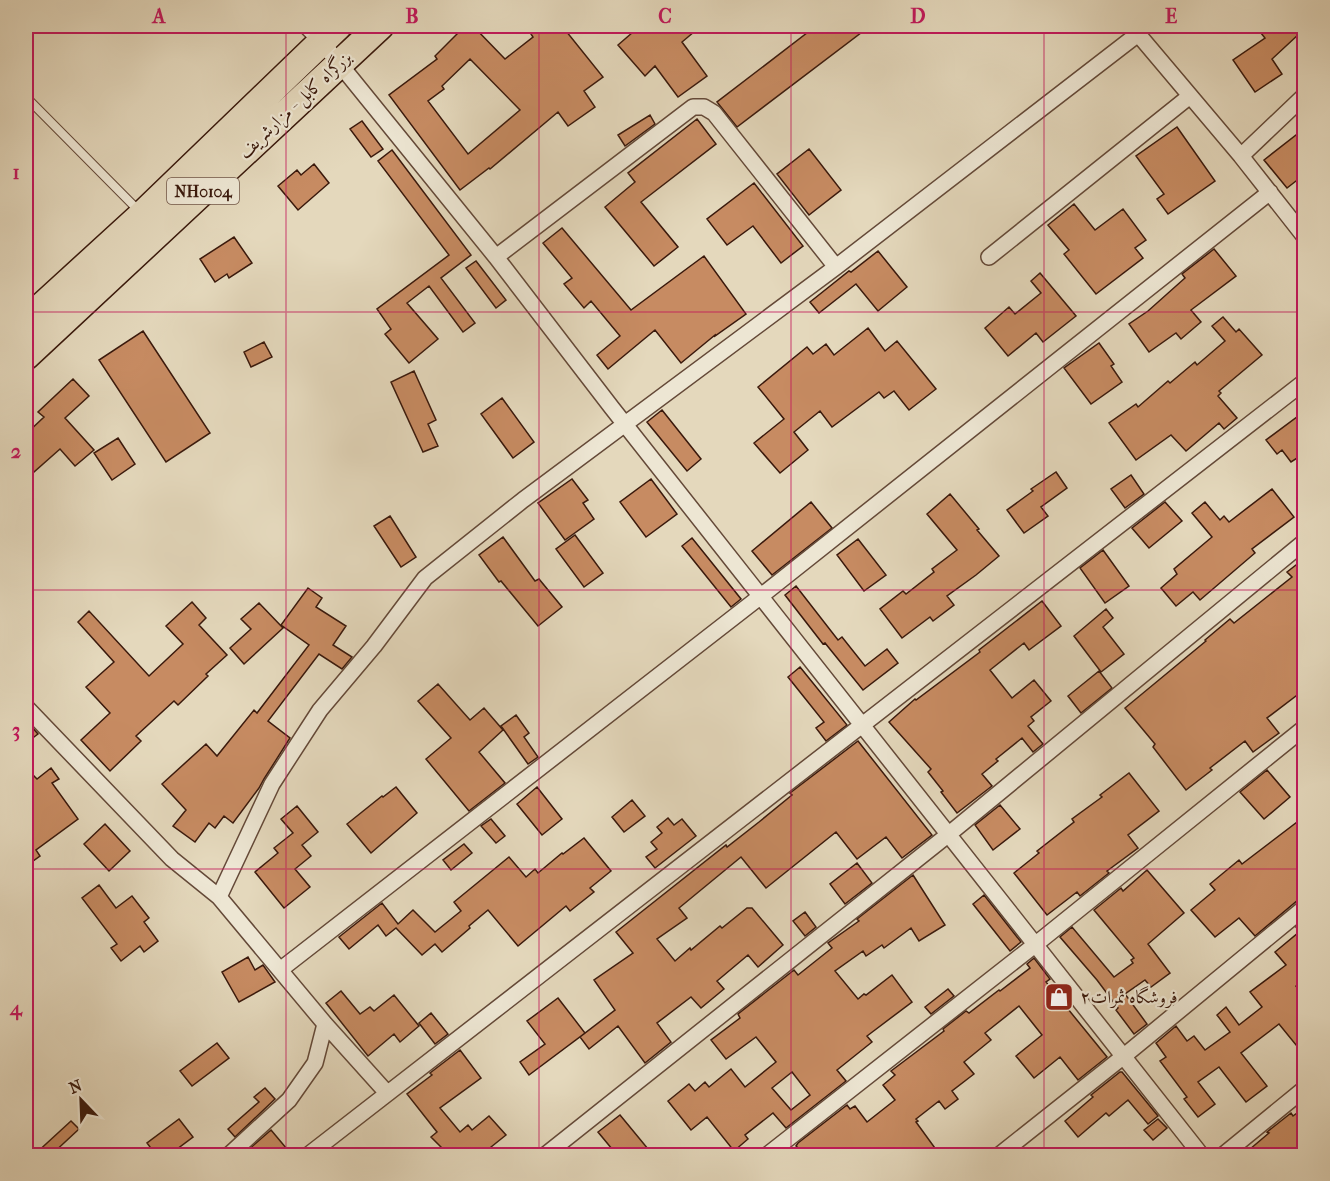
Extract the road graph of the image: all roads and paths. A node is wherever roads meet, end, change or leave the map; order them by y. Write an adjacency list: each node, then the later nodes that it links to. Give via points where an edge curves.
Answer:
1 (380, 26): 4 (highway, بزرگراه کابل - مزارشریف / NH0104)
2 (1135, 30): 5 (street); 14 (street)
3 (322, 31): 4 (street); 10 (highway, بزرگراه کابل - مزارشریف / NH0104)
4 (339, 64): 12 (street); 16 (highway, بزرگراه کابل - مزارشریف / NH0104)
5 (1190, 96): 8 (street); 13 (street)
6 (1305, 96): 8 (street)
7 (26, 97): 10 (lane)
8 (1241, 156): 9 (street)
9 (1270, 192): 11 (street); 20 (street)
10 (142, 215): 15 (highway, بزرگراه کابل - مزارشریف / NH0104)
11 (1305, 236)
12 (496, 257): 14 (street, via 693,107 704,107 714,113); 18 (street)
13 (989, 257)
14 (836, 267): 18 (street)
15 (26, 321)
16 (26, 356)
17 (1305, 381): 22 (street)
18 (626, 425): 20 (street); 25 (street, via 425,578 320,710 272,784)
19 (1305, 542): 24 (street)
20 (760, 596): 22 (street); 28 (street)
21 (26, 707): 25 (street, via 172,859)
22 (862, 724): 24 (street); 32 (street)
23 (1305, 728): 27 (street)
24 (949, 834): 27 (street); 35 (street)
25 (219, 897): 28 (street)
26 (1305, 908): 30 (street)
27 (1036, 944): 30 (street); 36 (street)
28 (280, 970): 29 (street)
29 (325, 1024): 32 (street); 34 (street, via 315,1063 289,1100)
30 (1124, 1056): 37 (street); 38 (street)
31 (1305, 1089): 39 (street)
32 (387, 1093): 33 (street)
33 (318, 1152)
34 (228, 1155)
35 (544, 1155)
36 (766, 1155)
37 (998, 1155)
38 (1202, 1155)
39 (1222, 1155)

